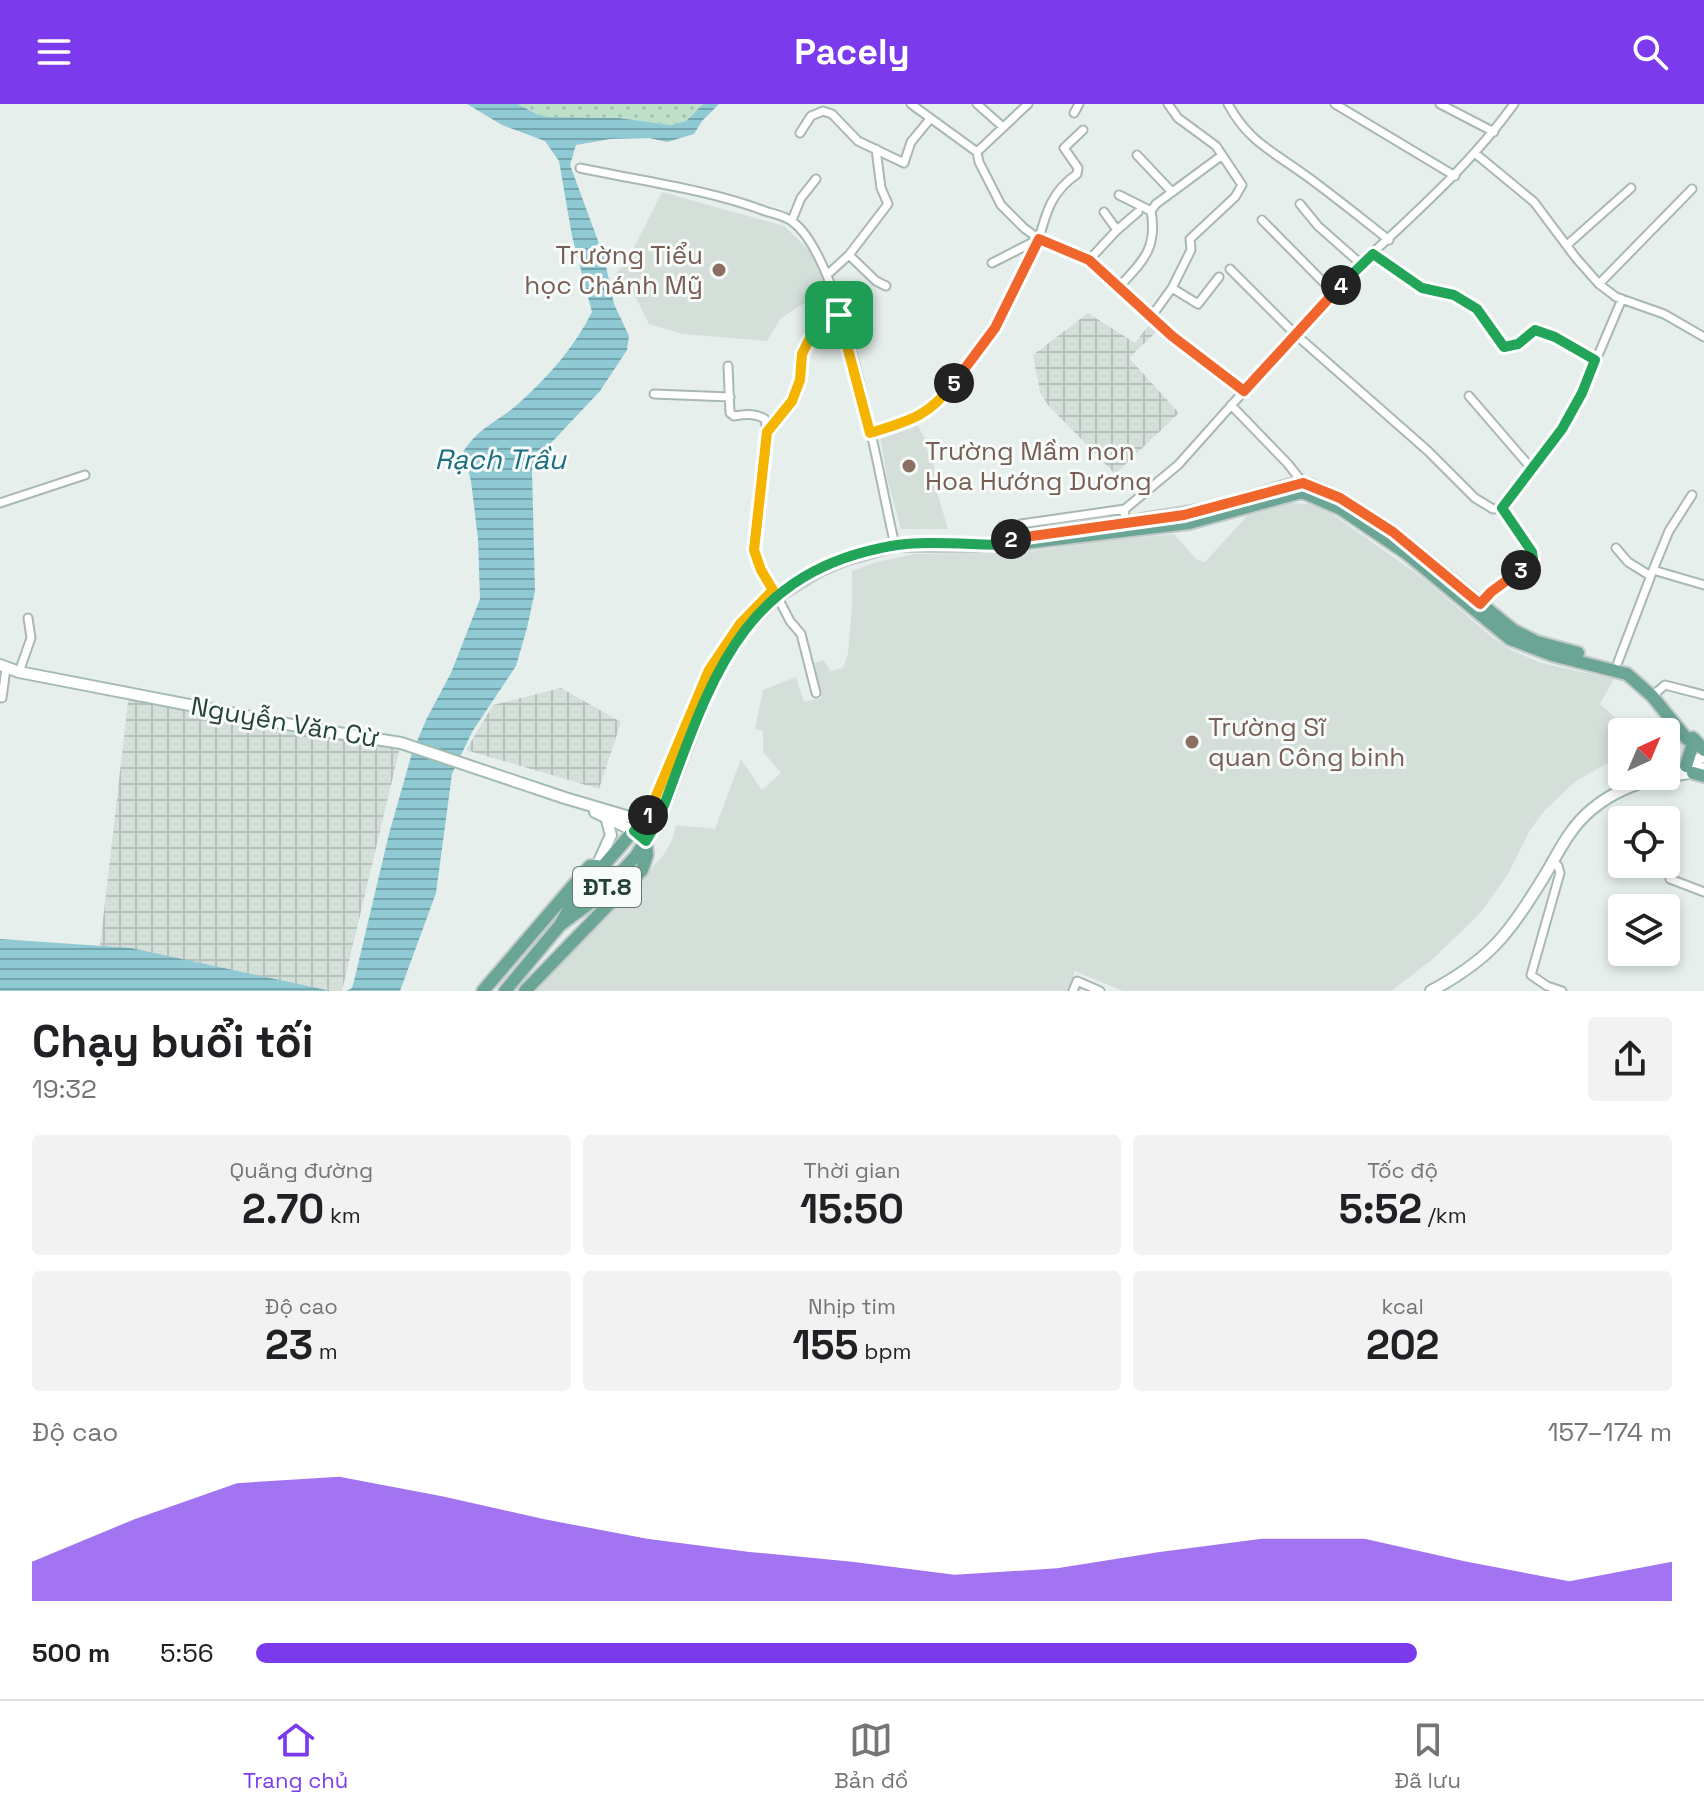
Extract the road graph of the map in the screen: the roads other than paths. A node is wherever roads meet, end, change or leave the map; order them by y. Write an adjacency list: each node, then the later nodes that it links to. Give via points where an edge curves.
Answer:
1 (911, 104): 11 (street)
2 (977, 104): 12 (street)
3 (1028, 104): 12 (street)
4 (1079, 104): 10 (street)
5 (1168, 104): 20 (street, via 1178,118 1209,138)
6 (1228, 104): 36 (street, via 1239,125 1265,150)
7 (1335, 104): 22 (street)
8 (1440, 104): 14 (street)
9 (1514, 104): 14 (street)
10 (1074, 113)
11 (930, 119): 16 (street, via 911,142 904,163); 17 (street)
12 (1003, 127): 17 (street)
13 (1083, 130): 35 (street, via 1064,148 1077,174 1050,200)
14 (1494, 132): 18 (street)
15 (800, 133): 16 (street, via 811,116 823,111)
16 (876, 149): 39 (street, via 888,204)
17 (977, 152): 35 (street, via 1001,205)
18 (1476, 154): 22 (street); 37 (street, via 1534,202)
19 (1137, 155): 26 (street)
20 (1221, 156): 26 (street); 49 (street, via 1241,190 1190,239 1191,250)
21 (580, 168): 32 (street, via 743,203)
22 (1455, 176): 36 (street)
23 (816, 179): 32 (street)
24 (1631, 188): 37 (street)
25 (1692, 189): 46 (street)
26 (1171, 191): 29 (street)
27 (1119, 195): 29 (street)
28 (1300, 204): 42 (street)
29 (1151, 211): 48 (street, via 1152,244)
30 (1104, 212): 34 (street)
31 (1138, 212): 34 (street)
32 (792, 220): 44 (street, via 813,241)
33 (1262, 220): 50 (street)
34 (1117, 230): 40 (street)
35 (1039, 239): 40 (street); 41 (street); 64 (street, via 995,328 940,402 915,419)
36 (1389, 240): 38 (street)
37 (1567, 245): 46 (street)
38 (1373, 254): 42 (street); 56 (street, via 1422,288 1454,295 1477,309 1504,347 1518,344 1535,330)
39 (849, 255): 44 (street); 47 (street)
40 (1089, 260): 48 (street)
41 (992, 263)
42 (1361, 264): 50 (street)
43 (1230, 269): 54 (street)
44 (828, 274): 52 (street)
45 (1219, 277): 49 (street, via 1198,304)
46 (1599, 284): 51 (street)
47 (886, 286)
48 (1118, 288): 53 (street)
49 (1172, 288): 53 (street)
50 (1334, 293): 54 (street)
51 (1622, 299): 55 (street, via 1664,314); 56 (street)
52 (839, 315): 63 (street, via 810,338 792,401); 64 (street)
53 (1151, 317): 58 (street)
54 (1295, 334): 58 (street); 70 (street, via 1475,498 1493,509)
55 (1704, 337)
56 (1595, 360): 65 (street, via 1562,429)
57 (728, 366): 61 (street)
58 (1244, 391): 62 (street)
59 (654, 394): 61 (street)
60 (1469, 396): 65 (street)
61 (730, 397): 63 (street, via 730,413 761,416)
62 (1231, 405): 67 (street); 71 (street)
63 (767, 432): 76 (street, via 754,550)
64 (870, 433): 72 (street)
65 (1532, 469): 70 (street)
66 (85, 475): 69 (street)
67 (1307, 488): 71 (main road, via 1198,512); 77 (main road, via 1340,498 1393,532); 83 (main road, via 1406,553 1510,639 1622,672)
68 (1692, 495): 74 (street)
69 (0, 503)
70 (1502, 508): 77 (street, via 1533,559)
71 (1124, 520): 72 (main road, via 1009,541)
72 (894, 542): 76 (main road, via 815,565)
73 (1616, 548): 74 (street, via 1628,562)
74 (1651, 572): 75 (street); 79 (street)
75 (1704, 585)
76 (775, 593): 82 (street, via 801,634); 91 (main road, via 740,624 709,670)
77 (1480, 604): 79 (main road, via 1525,638)
78 (28, 618): 81 (street, via 31,638)
79 (1618, 662): 83 (main road, via 1636,670)
80 (3, 666): 81 (street, Nguyễn Văn Cừ); 85 (street)
81 (19, 672): 89 (street, Nguyễn Văn Cừ, via 401,743)
82 (816, 693)
83 (1655, 693): 84 (street, via 1665,685); 86 (main road)
84 (1704, 695)
85 (2, 698)
86 (1694, 739): 87 (main road); 88 (main road)
87 (1704, 753): 88 (street)
88 (1697, 771): 95 (street, via 1637,784 1606,799 1565,839)
89 (565, 798): 90 (street, Nguyễn Văn Cừ); 91 (street, Nguyễn Văn Cừ)
90 (606, 817): 92 (street, Nguyễn Văn Cừ); 96 (street, via 611,835)
91 (649, 823): 92 (main road); 93 (main road, ĐT.8)
92 (634, 831): 93 (main road); 96 (main road, ĐT.8)
93 (646, 841): 94 (main road, ĐT.8); 99 (main road, ĐT.8, via 597,898)
94 (647, 855): 99 (main road, ĐT.8, via 610,893); 103 (main road, via 642,870)
95 (1552, 861): 100 (street, via 1560,873 1531,975); 106 (street, via 1491,952)
96 (603, 862): 99 (main road, ĐT.8); 101 (main road, via 590,866)
97 (1670, 879): 98 (street)
98 (1704, 892)
99 (560, 925): 102 (main road, ĐT.8)
100 (1545, 989): 107 (street)
101 (483, 991)
102 (505, 991)
103 (525, 991)
104 (1073, 991): 105 (street, via 1077,981)
105 (1100, 991)
106 (1431, 991)
107 (1562, 991)

